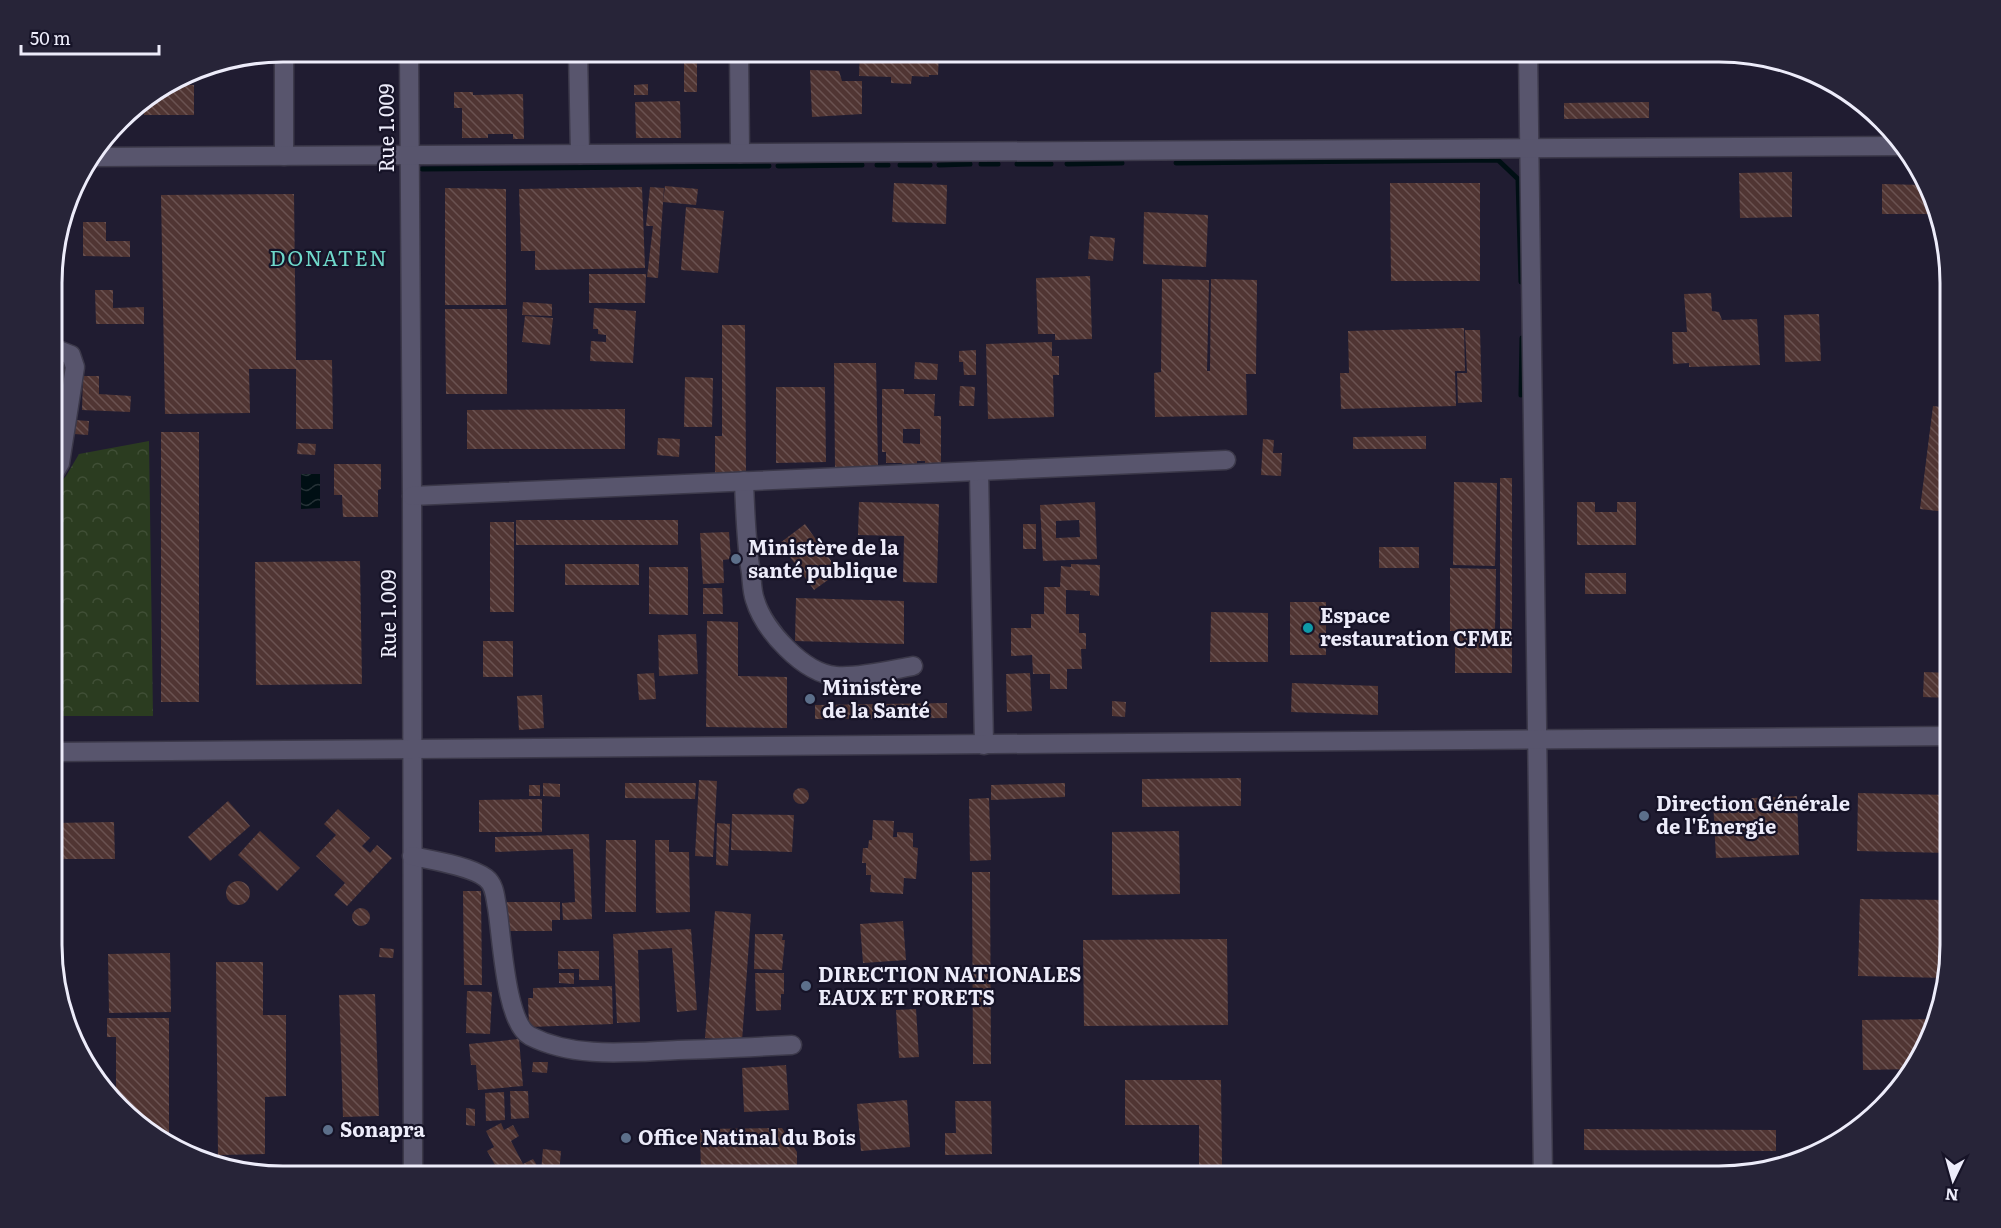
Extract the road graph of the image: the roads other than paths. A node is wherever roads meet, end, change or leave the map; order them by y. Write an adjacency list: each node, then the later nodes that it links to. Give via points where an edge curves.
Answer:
1 (284, 62): 11 (street)
2 (409, 62): 10 (street, Rue 1.009)
3 (578, 62): 9 (street)
4 (739, 62): 8 (street)
5 (1528, 62): 7 (street)
6 (1892, 146): 7 (street)
7 (1529, 148): 8 (street); 21 (street)
8 (740, 153): 9 (street)
9 (580, 154): 10 (street)
10 (409, 155): 11 (street); 18 (street, Rue 1.009)
11 (284, 156): 12 (street)
12 (101, 157)
13 (62, 352): 14 (street, via 71,355 75,368)
14 (62, 450)
15 (1226, 460): 16 (street)
16 (979, 471): 17 (street); 22 (street)
17 (744, 481): 18 (street); 19 (street, via 755,600 789,651 812,668 836,676)
18 (412, 496): 23 (street, Rue 1.009)
19 (913, 666)
20 (1940, 736): 21 (street)
21 (1537, 740): 22 (street); 28 (street)
22 (984, 745): 23 (street)
23 (411, 749): 24 (street); 25 (street, Rue 1.009)
24 (62, 752)
25 (412, 856): 26 (street, via 463,868 486,878 493,886 508,991 515,1018 528,1035 562,1048 612,1053); 27 (street, Rue 1.009)
26 (792, 1046)
27 (413, 1166)
28 (1543, 1166)

